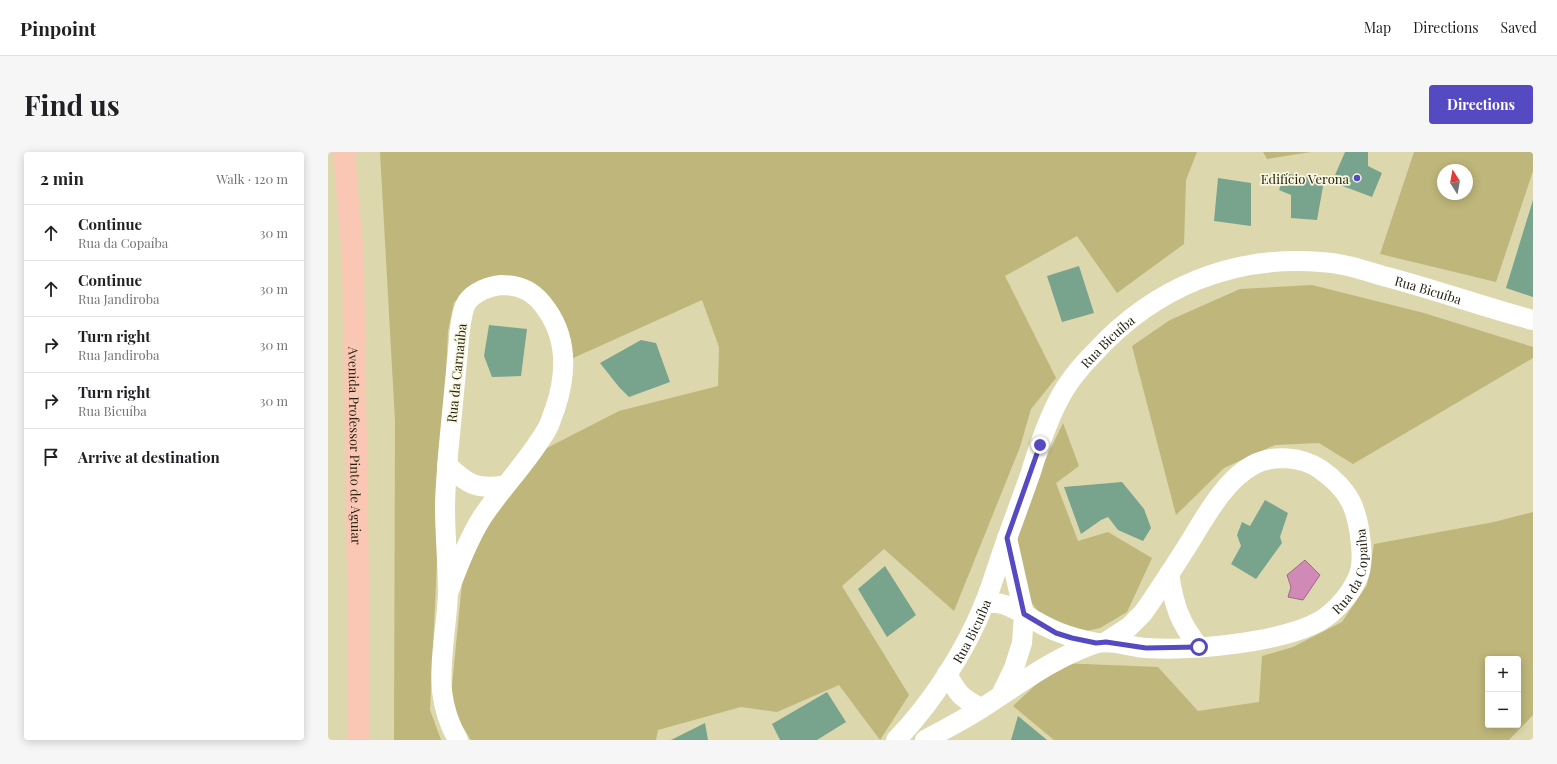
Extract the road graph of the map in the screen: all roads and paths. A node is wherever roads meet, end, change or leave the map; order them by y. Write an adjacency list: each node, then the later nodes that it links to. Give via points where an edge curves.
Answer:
1 (344, 152): 15 (main road, Avenida Professor Pinto de Aguiar, via 353,258)
2 (1533, 320): 5 (street, Rua Bicuíba, via 1359,269 1322,262 1277,262 1237,267 1190,282 1152,302 1113,332 1080,367 1057,402)
3 (447, 465): 4 (street, via 462,479 473,484 488,488); 4 (street, Rua da Carnaúba, via 461,320 467,302 493,286 510,285 527,289 542,302 560,337 564,358 563,377 548,427 536,447); 7 (street, Rua da Carnaúba, via 445,505)
4 (506, 485): 7 (street, Rua da Carnaúba, via 477,527)
5 (1007, 538): 8 (street, Rua Bicuíba); 9 (street)
6 (1169, 574): 10 (street, Rua da Copaíba, via 1143,613 1129,627); 11 (street, via 1178,614); 11 (street, Rua da Copaíba, via 1218,498 1236,478 1254,464 1275,459 1297,459 1314,465 1344,489 1355,509 1362,553 1358,578 1342,601 1321,620 1295,631 1264,639)
7 (448, 593): 16 (street, Rua da Carnaúba, via 442,691 447,715)
8 (985, 602): 9 (street, via 1005,604); 12 (street, Rua Bicuíba)
9 (1024, 614): 10 (street, via 1056,633); 13 (street, via 1022,643)
10 (1101, 643): 11 (street, Rua da Copaíba, via 1146,648); 13 (street, via 1049,665)
11 (1199, 647)
12 (947, 674): 14 (street, via 964,700); 17 (street, Rua Bicuíba)
13 (1001, 695): 14 (street)
14 (981, 708): 18 (street)
15 (359, 740)
16 (458, 740)
17 (896, 740)
18 (925, 740)

